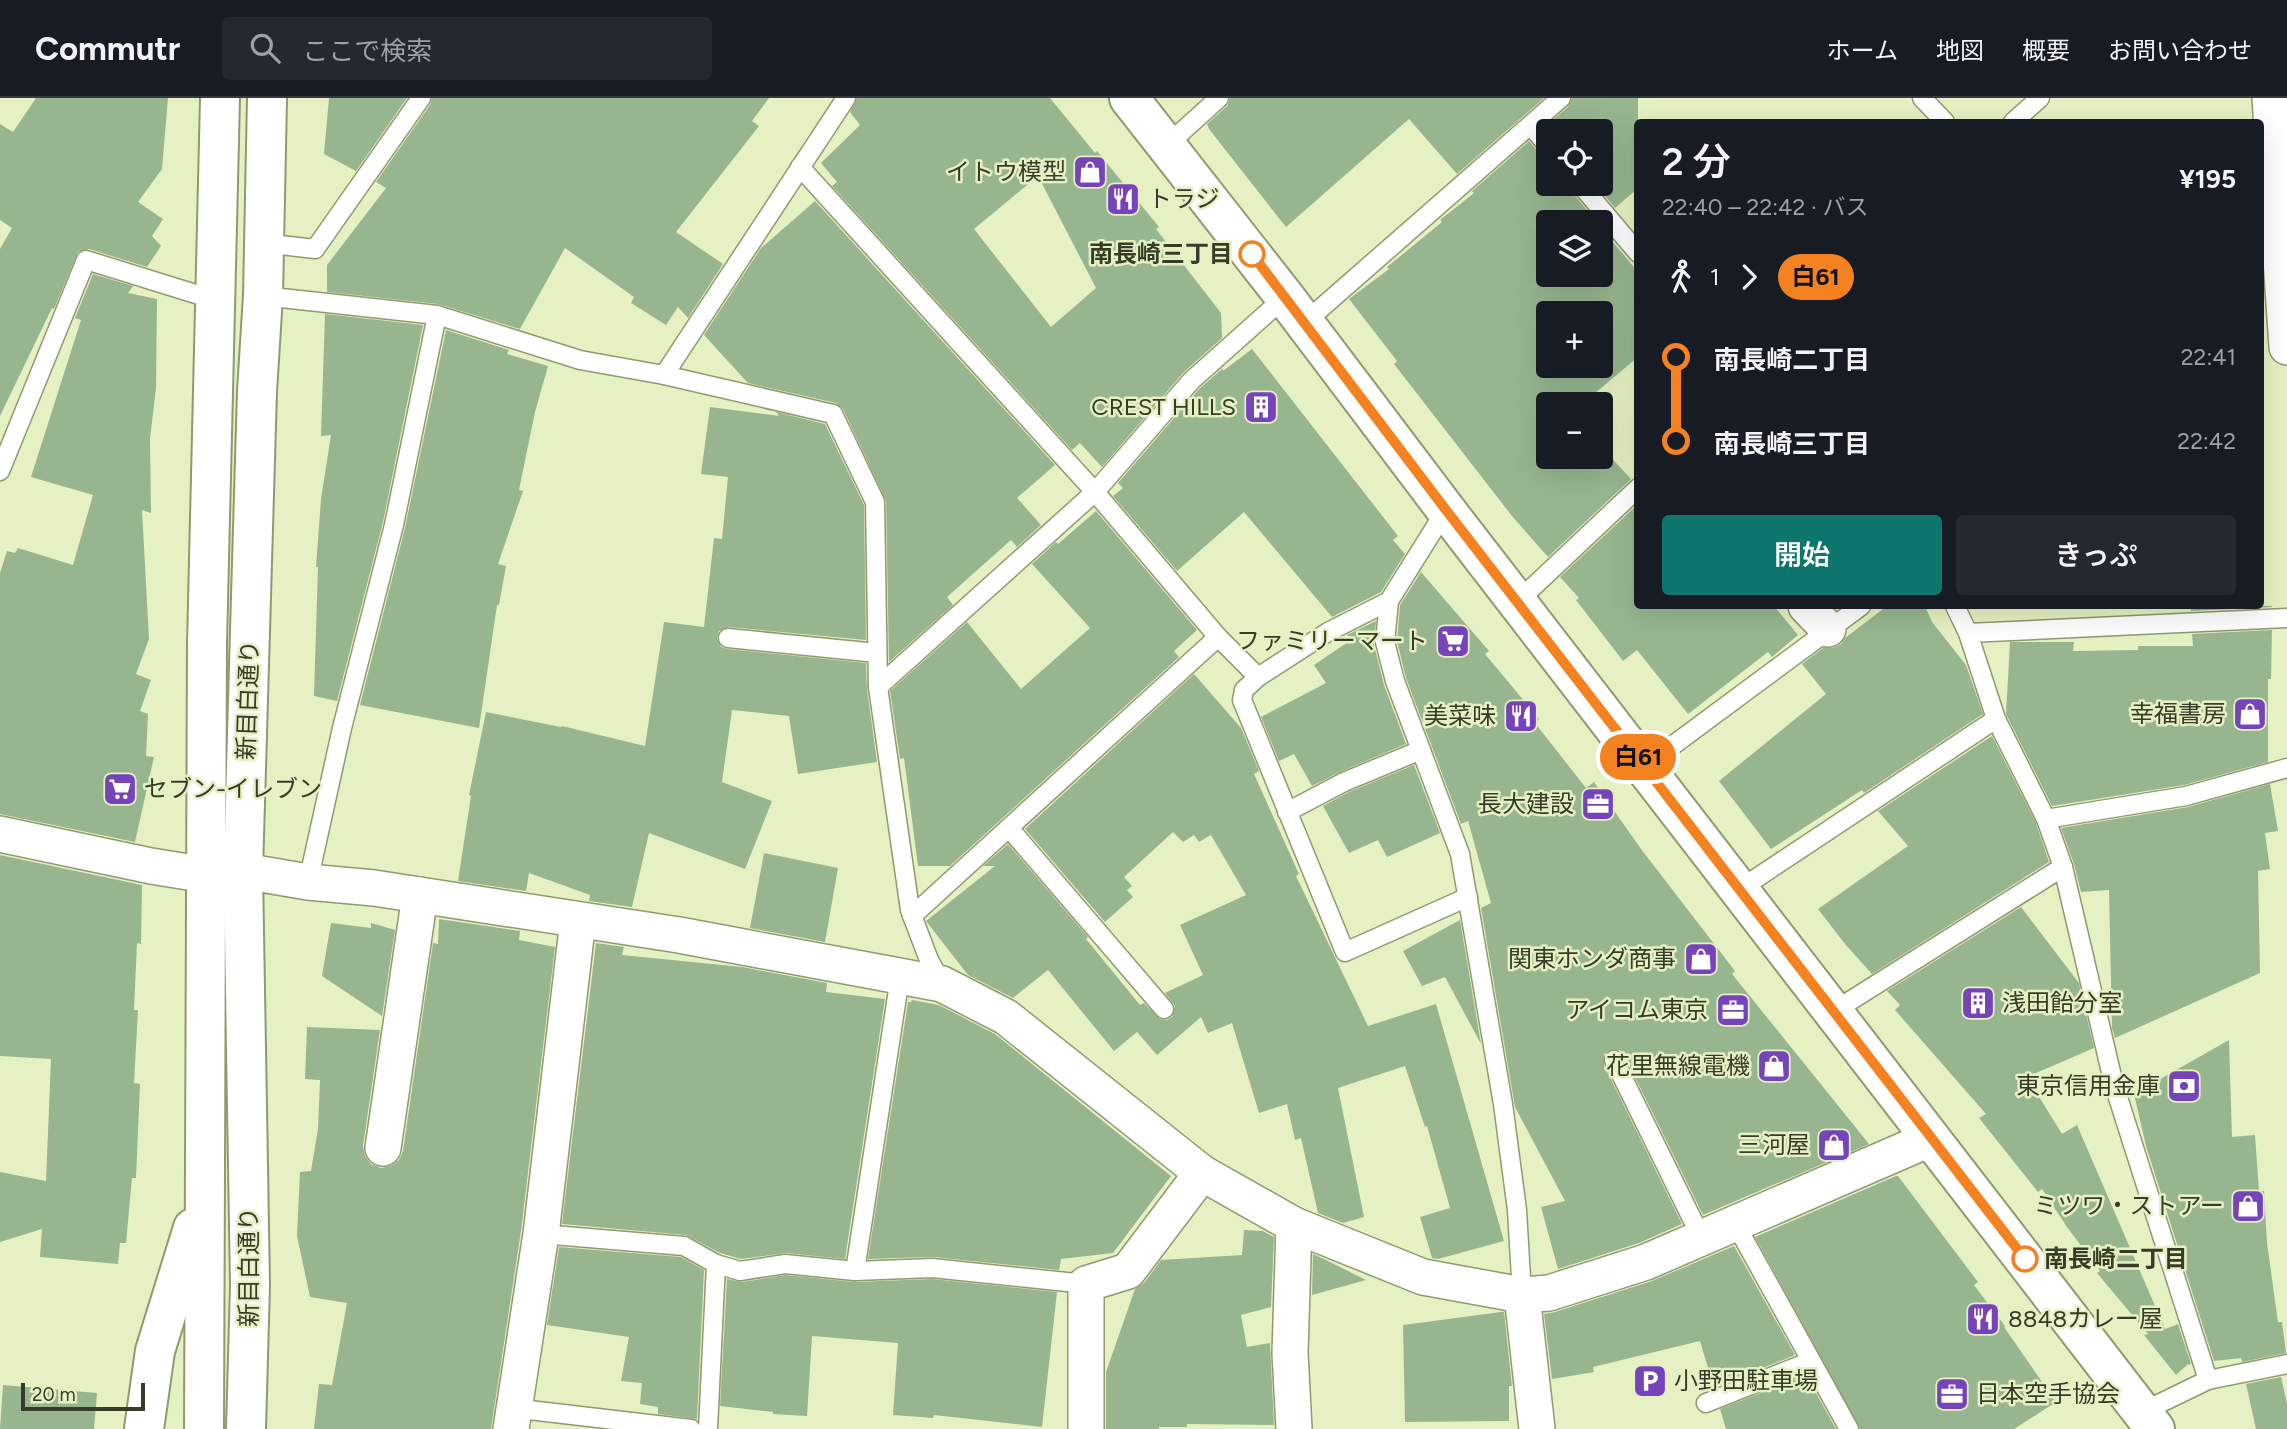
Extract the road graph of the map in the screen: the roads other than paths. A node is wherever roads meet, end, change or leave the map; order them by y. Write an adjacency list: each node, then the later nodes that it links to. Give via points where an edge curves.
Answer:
1 (220, 98): 23 (main road, 新目白通り)
2 (267, 98): 19 (main road, 新目白通り)
3 (421, 98): 19 (lane, via 315,249)
4 (846, 98): 16 (lane)
5 (1129, 98): 15 (main road)
6 (1219, 98): 15 (lane)
7 (1561, 98): 13 (lane)
8 (1922, 98): 11 (lane)
9 (2040, 98): 12 (lane)
10 (2270, 98): 18 (street)
11 (1942, 119)
12 (2016, 119)
13 (1531, 126): 14 (lane); 24 (lane)
14 (1536, 132)
15 (1167, 145): 24 (main road)
16 (800, 167): 27 (lane); 29 (lane)
17 (1590, 196): 20 (lane)
18 (2269, 203): 21 (street)
19 (263, 243): 22 (main road, 新目白通り)
20 (1634, 248)
21 (2285, 272): 26 (street)
22 (263, 296): 25 (lane); 53 (main road, 新目白通り)
23 (215, 300): 28 (lane, via 86,260); 53 (main road, 新目白通り, via 207,631)
24 (1295, 310): 29 (lane, via 1191,382); 31 (main road)
25 (437, 315): 27 (lane, via 580,360); 54 (lane, via 394,525)
26 (2287, 347)
27 (664, 374): 41 (lane, via 832,414 876,502)
28 (0, 471)
29 (1095, 492): 39 (lane); 43 (lane)
30 (1634, 492): 33 (lane)
31 (1446, 510): 32 (lane); 33 (main road)
32 (1390, 601): 42 (lane, via 1328,632); 45 (lane, via 1385,642)
33 (1517, 602): 46 (main road)
34 (1849, 609): 36 (lane)
35 (1956, 609): 38 (lane)
36 (1817, 617): 46 (lane)
37 (2287, 618): 38 (lane)
38 (1968, 633): 44 (lane)
39 (1218, 637): 42 (lane); 50 (lane)
40 (728, 638): 41 (lane)
41 (877, 653): 43 (lane)
42 (1258, 677): 48 (lane, via 1244,690 1242,700)
43 (878, 687): 58 (lane)
44 (1996, 719): 49 (lane); 55 (lane)
45 (1421, 750): 48 (lane); 57 (lane, via 1460,854)
46 (1645, 766): 55 (main road)
47 (2287, 768): 49 (lane, via 2186,796)
48 (1287, 812): 57 (lane, via 1345,952)
49 (2046, 819): 52 (lane)
50 (1009, 828): 58 (lane); 62 (lane)
51 (0, 834): 53 (street, via 151,866)
52 (2063, 867): 63 (lane); 80 (lane, via 2114,1085)
53 (225, 873): 54 (street); 68 (main road, 新目白通り); 76 (main road, 新目白通り)
54 (308, 882): 56 (street)
55 (1740, 889): 63 (main road)
56 (420, 895): 59 (street); 66 (street)
57 (1468, 897): 77 (lane, via 1503,1104)
58 (912, 916): 61 (lane)
59 (578, 919): 60 (street); 71 (street)
60 (900, 977): 61 (street); 74 (lane)
61 (942, 984): 67 (street, via 1006,1017)
62 (1164, 1009)
63 (1834, 1011): 65 (main road)
64 (1614, 1060): 72 (lane)
65 (1932, 1138): 70 (street); 83 (main road)
66 (383, 1148)
67 (1202, 1173): 69 (street); 75 (street, via 1128,1271)
68 (206, 1188): 84 (main road, via 155,1351); 85 (main road, 新目白通り)
69 (1294, 1225): 77 (street, via 1423,1277); 91 (street, via 1290,1353)
70 (1735, 1225): 72 (street); 78 (lane)
71 (541, 1234): 73 (lane, via 684,1246); 82 (street)
72 (1702, 1239): 77 (street, via 1585,1282)
73 (716, 1264): 74 (lane, via 740,1271 785,1264); 89 (lane)
74 (855, 1270): 75 (lane, via 933,1268)
75 (1086, 1284): 90 (street)
76 (250, 1285): 86 (main road, 新目白通り); 87 (main road, via 270,1391)
77 (1522, 1295): 92 (street)
78 (1811, 1361): 81 (lane); 93 (lane)
79 (2287, 1364): 80 (lane)
80 (2208, 1380): 83 (lane)
81 (1706, 1403)
82 (512, 1418): 88 (lane)
83 (2148, 1421)
84 (144, 1429)
85 (204, 1429)
86 (246, 1429)
87 (269, 1429)
88 (691, 1429)
89 (708, 1429)
90 (1087, 1429)
91 (1294, 1429)
92 (1537, 1429)
93 (1849, 1429)

